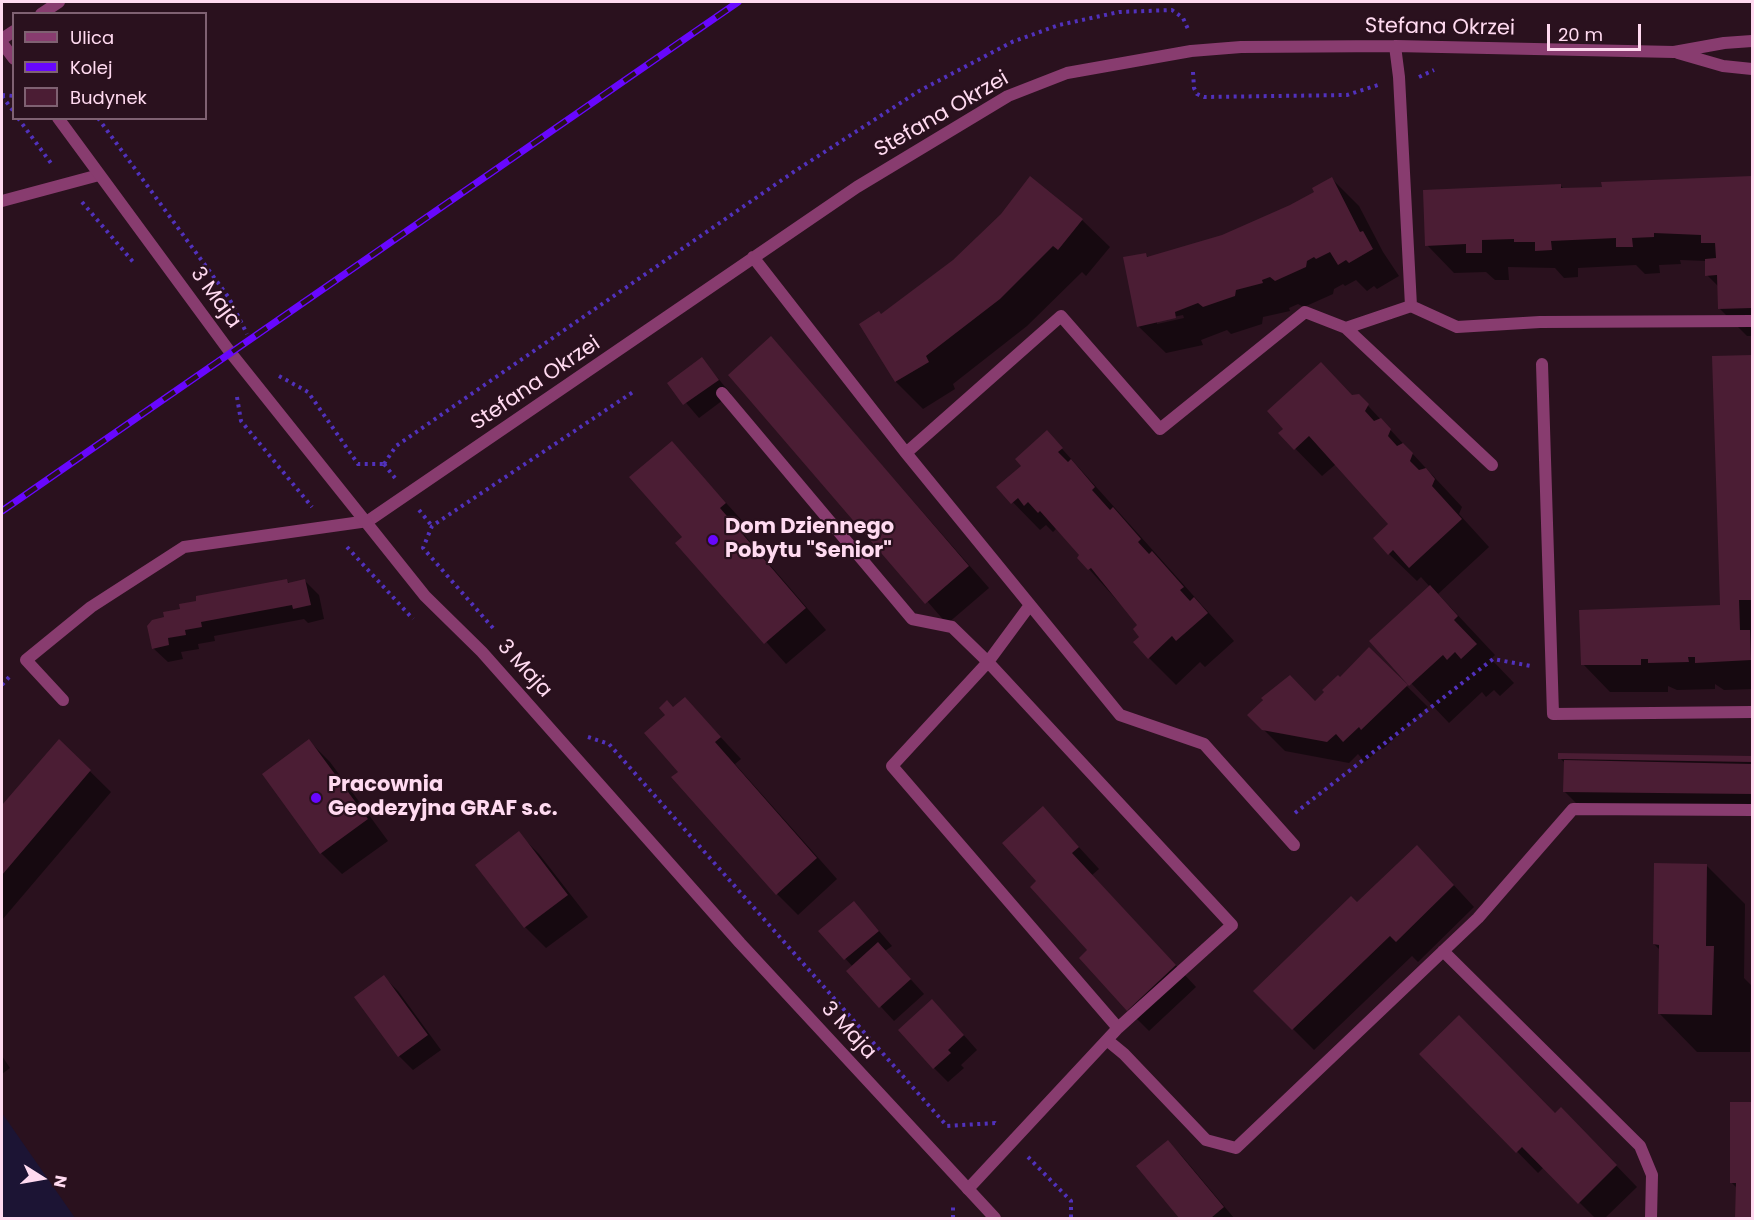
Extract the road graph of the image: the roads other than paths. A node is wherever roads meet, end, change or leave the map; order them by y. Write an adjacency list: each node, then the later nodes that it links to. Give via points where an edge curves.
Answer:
1 (59, 2): 2 (street)
2 (44, 12)
3 (2, 41): 7 (street)
4 (1752, 41): 6 (street, Stefana Okrzei)
5 (1395, 46): 6 (street, Stefana Okrzei); 12 (street, Stefana Okrzei, via 1191,51 1067,73 1008,96 857,187); 13 (street, via 1400,77)
6 (1674, 52): 8 (street, Stefana Okrzei, via 1724,66)
7 (12, 56)
8 (1752, 69)
9 (59, 120): 10 (street, 3 Maja)
10 (99, 174): 11 (street); 20 (street, 3 Maja, via 230,352)
11 (2, 201)
12 (753, 257): 18 (street); 20 (street, Stefana Okrzei)
13 (1411, 306): 14 (street, via 1457,327 1540,322); 15 (street)
14 (1752, 321)
15 (1346, 328): 18 (street, via 1305,312 1160,429 1061,316); 19 (street)
16 (1542, 364): 24 (street, via 1553,714)
17 (722, 393): 22 (street, via 912,620 952,627)
18 (906, 453): 21 (street)
19 (1492, 465)
20 (368, 521): 23 (street, via 184,547 91,607 26,660); 30 (street, 3 Maja, via 425,596 482,652 740,943)
21 (1030, 605): 22 (street); 26 (street, via 1120,715 1204,744)
22 (988, 662): 28 (street, via 892,766); 28 (street, via 1232,925)
23 (63, 700)
24 (1752, 712)
25 (1752, 810): 27 (street, via 1573,809 1478,918)
26 (1294, 846)
27 (1443, 951): 29 (street, via 1236,1148 1206,1140); 32 (street, via 1640,1146 1652,1175)
28 (1118, 1028): 29 (street)
29 (1107, 1040): 30 (street)
30 (968, 1190): 31 (street, 3 Maja)
31 (995, 1218)
32 (1651, 1218)

